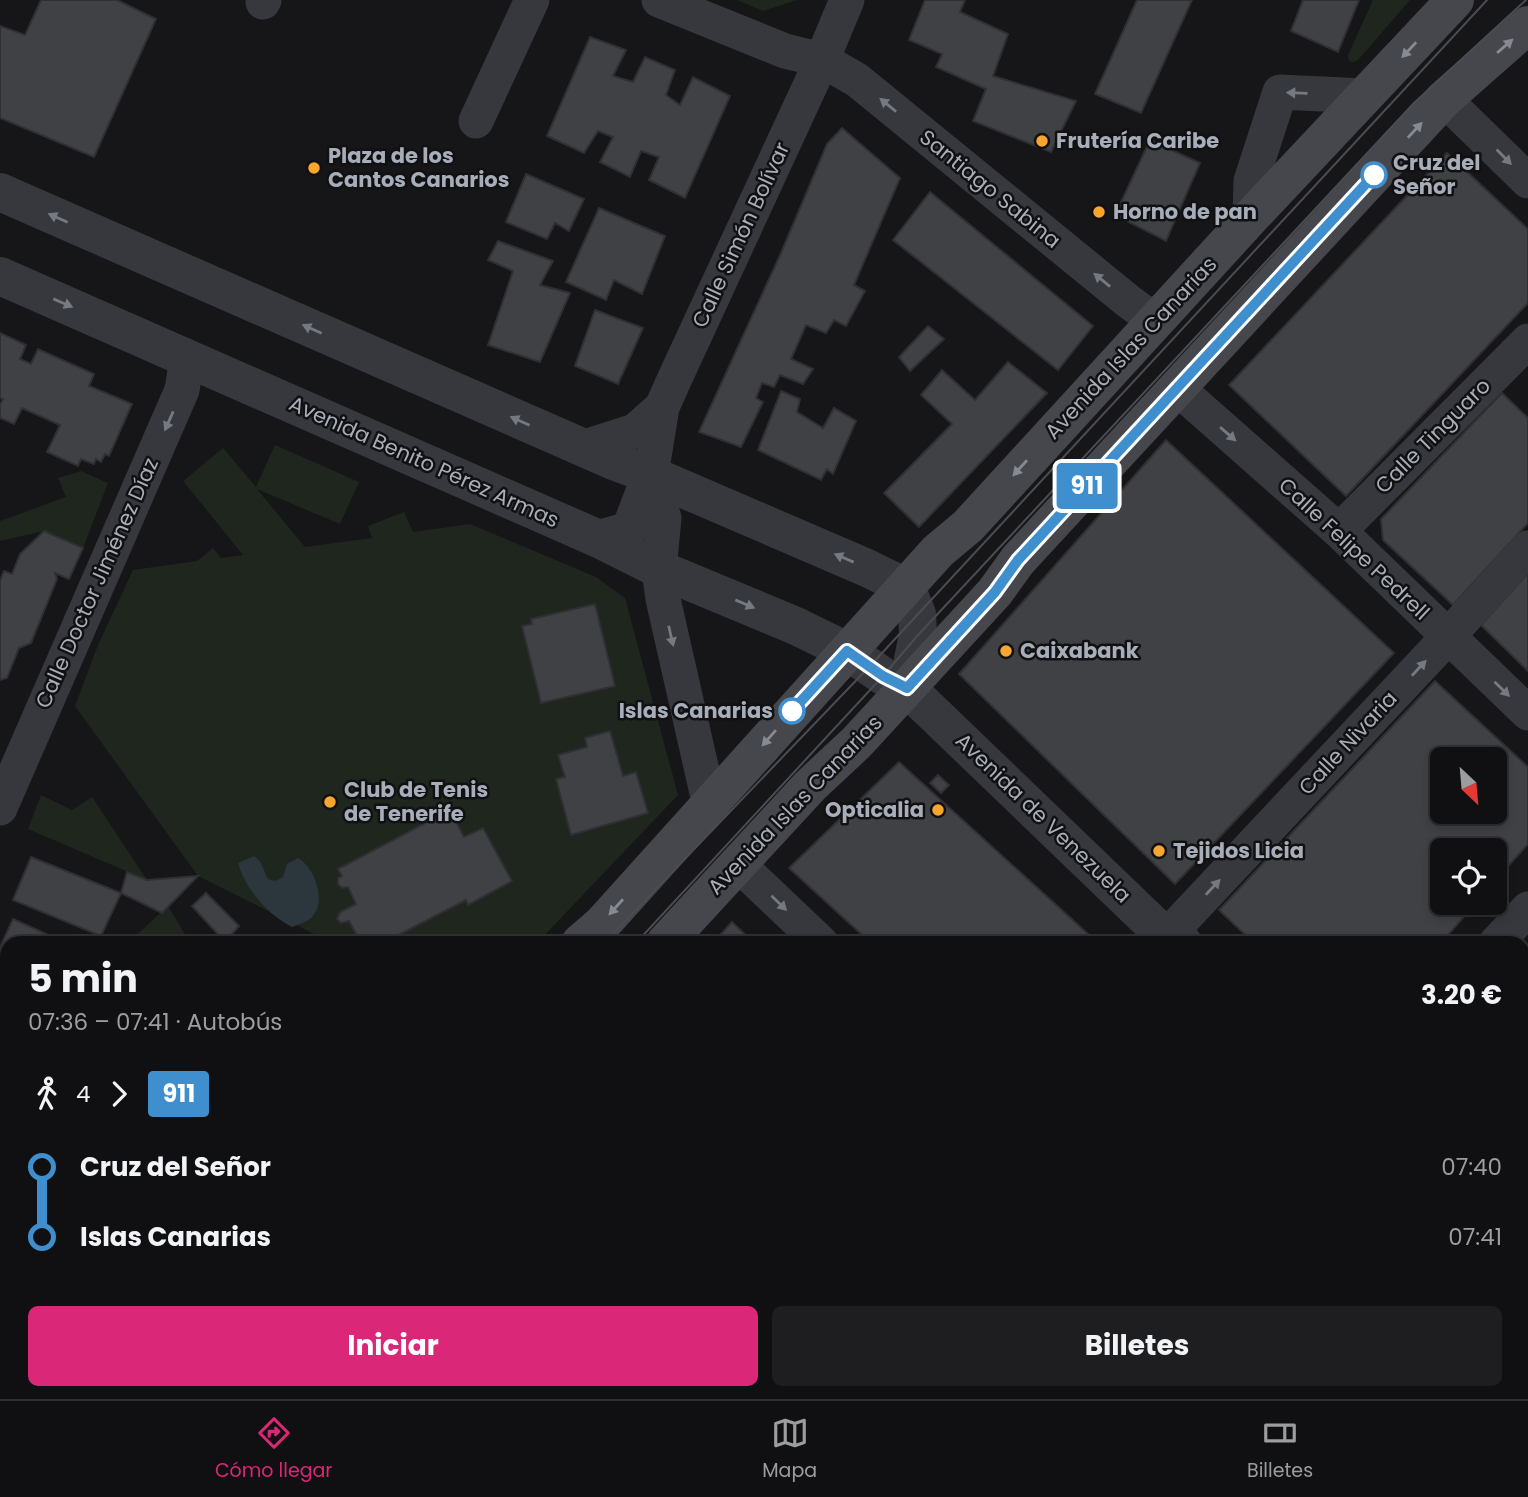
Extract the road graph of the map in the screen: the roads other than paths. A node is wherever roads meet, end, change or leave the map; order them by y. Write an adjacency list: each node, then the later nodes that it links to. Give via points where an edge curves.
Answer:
1 (532, 0): 9 (street)
2 (659, 0): 6 (street, Santiago Sabina, via 785,51)
3 (847, 0): 6 (street, Calle Simón Bolívar)
4 (1455, 0): 7 (main road, Avenida Islas Canarias, one-way to 7)
5 (1528, 25): 8 (main road, Avenida Islas Canarias, one-way to 5)
6 (822, 60): 14 (street, Santiago Sabina, one-way to 6, via 1128,301 857,80); 18 (street, Calle Simón Bolívar)
7 (1365, 96): 12 (main road, Avenida Islas Canarias); 12 (street, one-way to 12, via 1280,92 1251,181)
8 (1444, 99): 10 (street, one-way to 10); 17 (main road, Avenida Islas Canarias, one-way to 8)
9 (476, 121)
10 (1528, 181)
11 (0, 192): 19 (street, one-way to 11)
12 (1250, 218): 14 (main road, Avenida Islas Canarias)
13 (0, 276): 16 (street, Avenida Benito Pérez Armas, one-way to 16)
14 (1158, 317): 25 (main road, Avenida Islas Canarias, one-way to 25, via 968,526)
15 (1528, 341): 21 (street, Calle Tinguaro)
16 (184, 355): 22 (street, Avenida Benito Pérez Armas); 30 (street, Calle Doctor Jiménez Díaz, one-way to 30, via 182,390)
17 (1177, 388): 21 (street, Calle Felipe Pedrell, one-way to 21); 28 (main road, Avenida Islas Canarias)
18 (662, 407): 19 (street, via 635,431); 20 (street, Calle Simón Bolívar)
19 (582, 448): 20 (street)
20 (651, 475): 22 (street, via 632,525); 24 (street, via 664,518); 25 (street, one-way to 20)
21 (1339, 531): 26 (street, Calle Felipe Pedrell)
22 (599, 539): 24 (street, Avenida Benito Pérez Armas)
23 (1528, 548): 26 (street, Calle Nivaria)
24 (659, 569): 27 (street, Avenida Benito Pérez Armas, one-way to 27); 31 (street, one-way to 31)
25 (906, 587): 27 (main road, Avenida Islas Canarias); 28 (street, via 918,635)
26 (1447, 637): 29 (street, Calle Felipe Pedrell, one-way to 29); 39 (street, Calle Nivaria, one-way to 26)
27 (847, 651): 28 (street, Avenida de Venezuela); 31 (main road, Avenida Islas Canarias, one-way to 31)
28 (907, 688): 33 (main road, Avenida Islas Canarias); 38 (street, Avenida de Venezuela)
29 (1528, 713)
30 (9, 762): 32 (street, Calle Doctor Jiménez Díaz)
31 (710, 806): 35 (main road, Avenida Islas Canarias, one-way to 35)
32 (0, 808)
33 (737, 863): 36 (main road, Avenida Islas Canarias); 37 (street, one-way to 37)
34 (1528, 909): 40 (street)
35 (588, 936)
36 (671, 936)
37 (814, 936)
38 (1171, 936)
39 (1179, 936)
40 (1503, 936)

